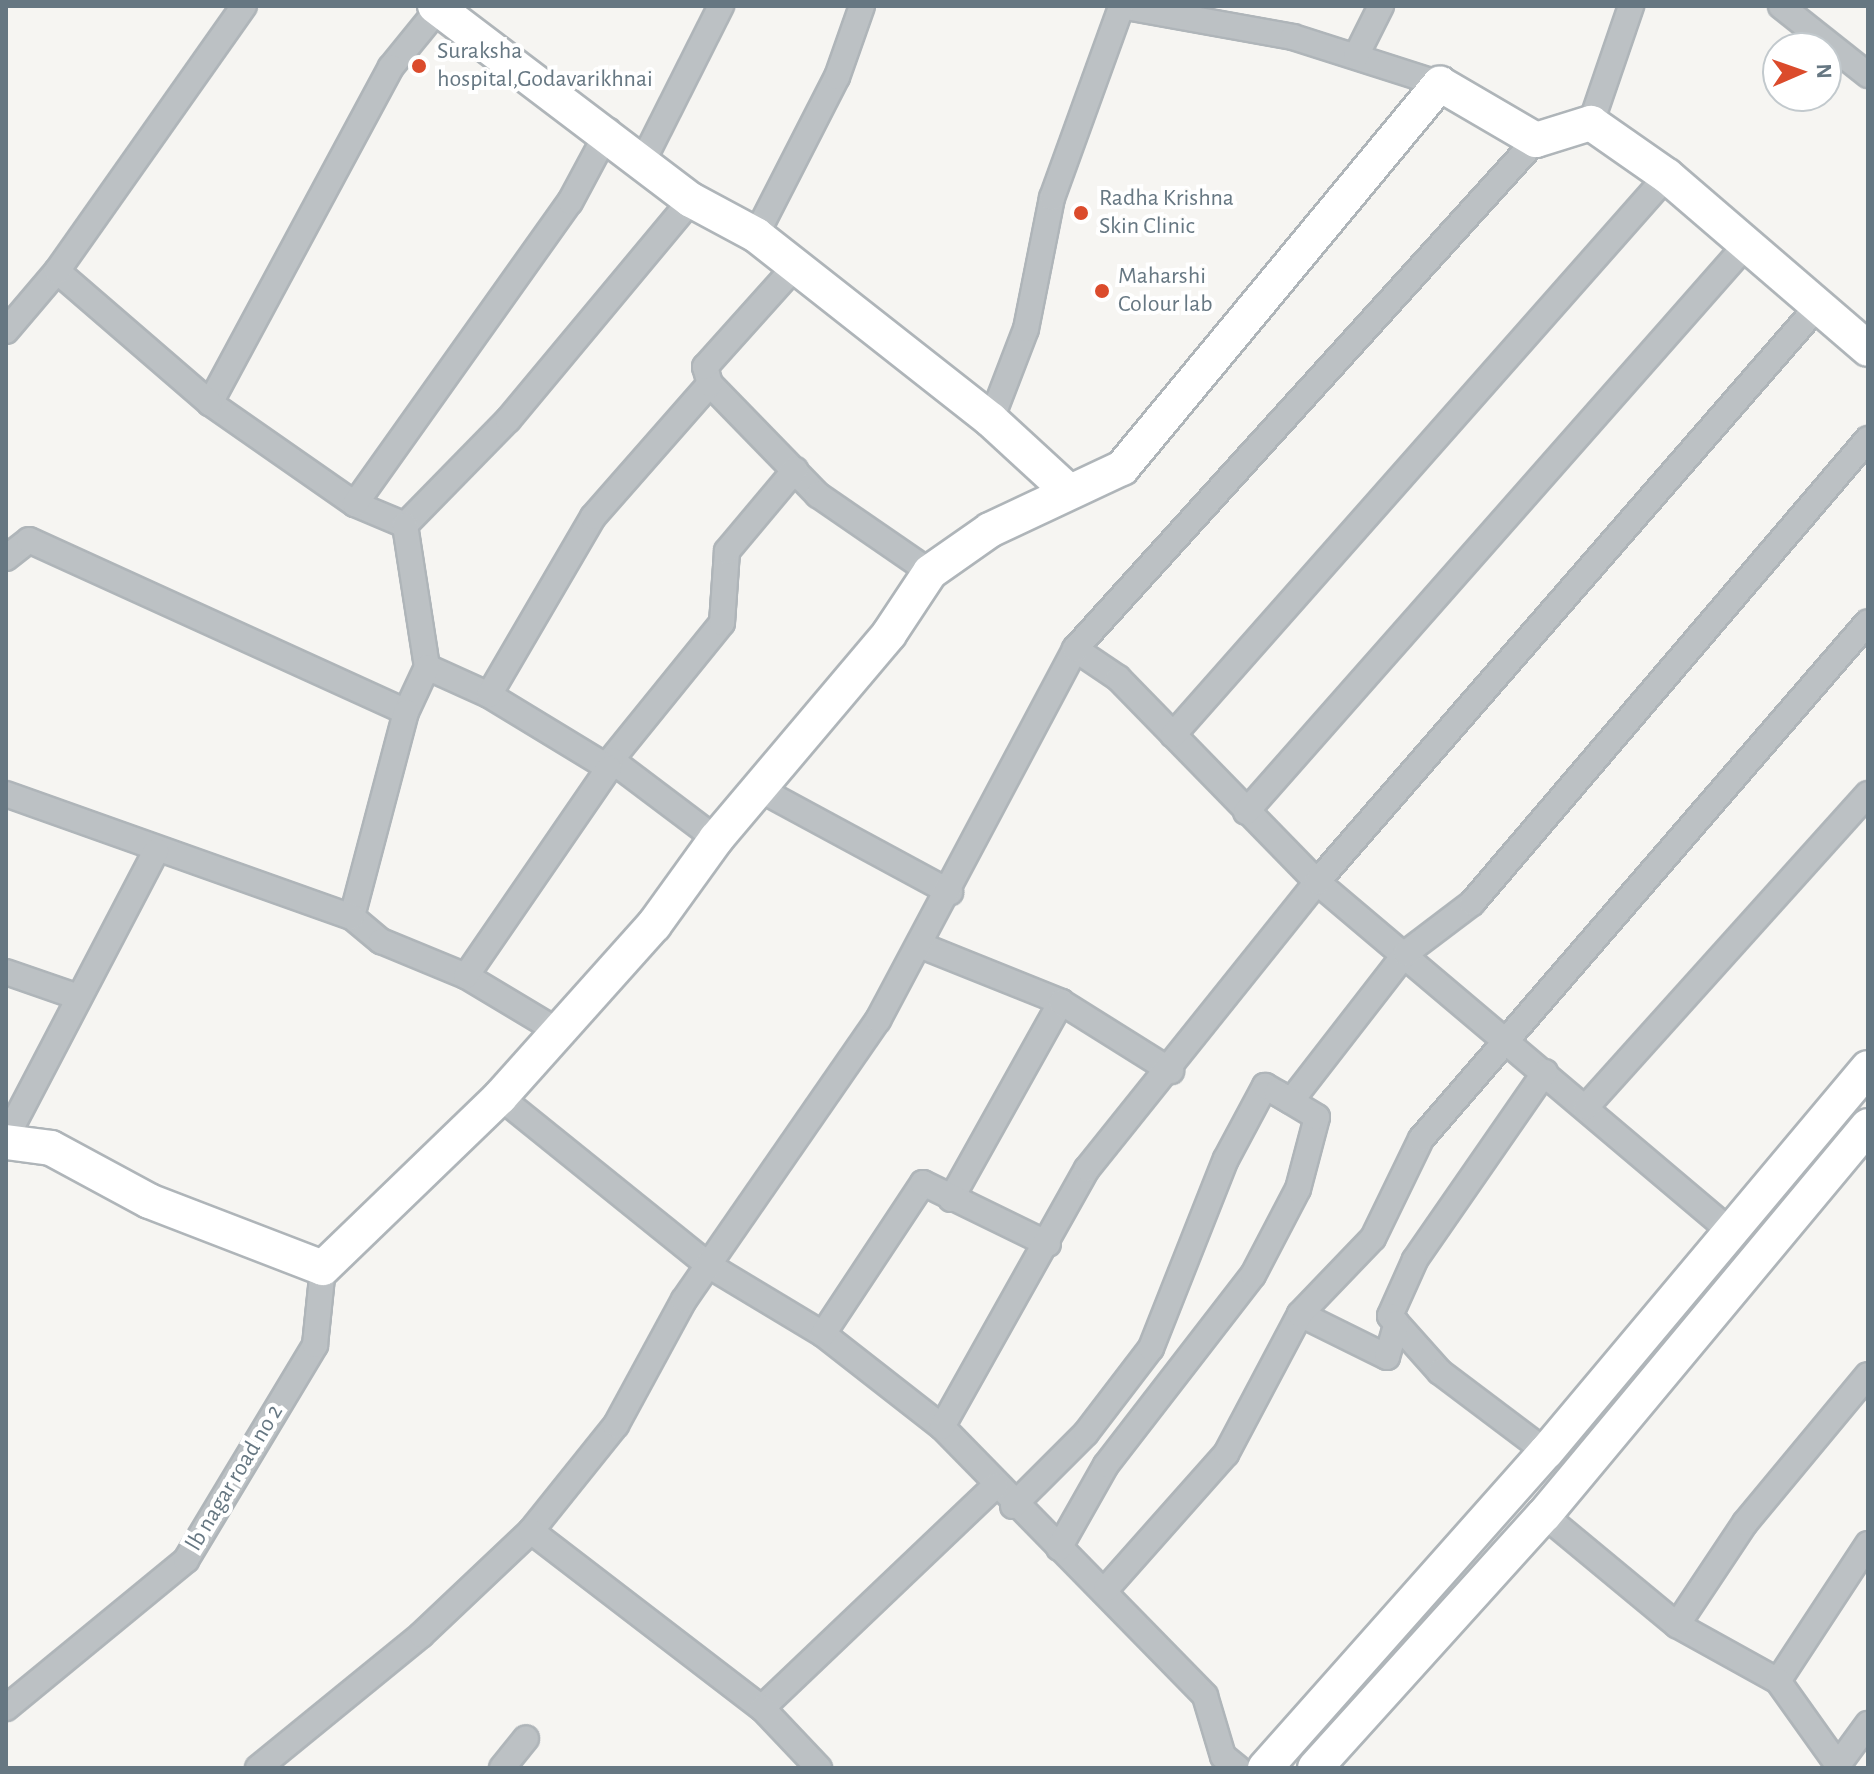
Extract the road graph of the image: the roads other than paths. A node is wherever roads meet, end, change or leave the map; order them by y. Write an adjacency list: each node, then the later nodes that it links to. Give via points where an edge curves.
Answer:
1 (244, 6): 22 (street)
2 (721, 6): 16 (street)
3 (862, 6): 19 (street, via 837,77)
4 (1121, 6): 10 (street); 29 (street, via 1052,198 1026,329)
5 (1381, 6): 10 (street)
6 (1631, 6): 13 (street)
7 (1781, 6): 9 (street)
8 (437, 7): 14 (street); 28 (street, via 391,67)
9 (1808, 15): 11 (street)
10 (1356, 56): 12 (street)
11 (1868, 75)
12 (1440, 84): 15 (street); 32 (street, via 1122,468)
13 (1591, 123): 15 (street); 17 (street)
14 (608, 131): 16 (street); 33 (street, via 570,202)
15 (1536, 140): 38 (street)
16 (643, 161): 18 (street)
17 (1667, 176): 20 (street); 42 (street)
18 (691, 200): 19 (street); 34 (street, via 508,420)
19 (756, 235): 21 (street)
20 (1747, 244): 24 (street); 47 (street)
21 (792, 270): 27 (street, via 705,367); 29 (street)
22 (57, 271): 23 (street); 28 (street)
23 (15, 300): 25 (street)
24 (1818, 306): 26 (street); 50 (street)
25 (6, 331)
26 (1868, 349)
27 (710, 384): 31 (street); 40 (street, via 593,517)
28 (210, 403): 33 (street)
29 (991, 420): 32 (street)
30 (1868, 439): 54 (street, via 1472,903)
31 (795, 470): 36 (street, via 818,495); 43 (street, via 727,551 722,623)
32 (1067, 490): 36 (street)
33 (355, 504): 34 (street)
34 (405, 525): 39 (street)
35 (6, 558): 41 (street, via 29,540)
36 (930, 572): 44 (street, via 889,634)
37 (1868, 622): 60 (street)
38 (1075, 649): 42 (street, via 1118,678); 51 (street)
39 (427, 667): 40 (street); 41 (street)
40 (489, 695): 43 (street)
41 (406, 712): 52 (street)
42 (1173, 735): 47 (street)
43 (610, 764): 48 (street); 56 (street)
44 (761, 790): 48 (street); 51 (street)
45 (6, 794): 49 (street)
46 (1868, 794): 67 (street)
47 (1246, 812): 50 (street)
48 (716, 839): 59 (street, via 654,925)
49 (156, 851): 52 (street); 57 (street)
50 (1317, 882): 54 (street); 62 (street)
51 (950, 892): 53 (street)
52 (352, 917): 56 (street, via 381,941)
53 (922, 946): 58 (street); 73 (street)
54 (1406, 953): 60 (street); 66 (street)
55 (6, 972): 57 (street)
56 (466, 976): 59 (street)
57 (78, 997): 65 (street, via 59,1044)
58 (1061, 1002): 62 (street); 70 (street)
59 (556, 1030): 64 (street)
60 (1505, 1040): 63 (street); 75 (street, via 1421,1139 1373,1238)
61 (1868, 1068): 71 (street)
62 (1171, 1071): 72 (street, via 1087,1169)
63 (1545, 1072): 67 (street); 76 (street, via 1415,1260 1390,1316)
64 (500, 1097): 73 (street); 74 (street)
65 (13, 1099): 69 (street)
66 (1291, 1101): 82 (street, via 1265,1086 1226,1159 1151,1348 1086,1433); 86 (street, via 1317,1117 1298,1189 1253,1275 1184,1373 1106,1465)
67 (1586, 1107): 71 (street)
68 (1868, 1126): 83 (street)
69 (6, 1140): 74 (street, via 51,1148 149,1201)
70 (951, 1199): 72 (street); 77 (street, via 923,1183)
71 (1730, 1231): 80 (street)
72 (1048, 1244): 79 (street)
73 (708, 1265): 77 (street); 84 (street, via 616,1425)
74 (323, 1268): 90 (street, lb nagar road no 2, via 315,1345 186,1560)
75 (1300, 1314): 76 (street, via 1387,1357); 87 (street, via 1226,1454)
76 (1397, 1323): 80 (street, via 1440,1372)
77 (823, 1334): 79 (street)
78 (1868, 1375): 88 (street, via 1745,1523)
79 (942, 1427): 81 (street)
80 (1546, 1452): 99 (street)
81 (995, 1486): 82 (street); 91 (street)
82 (1013, 1506): 86 (street)
83 (1544, 1515): 88 (street); 100 (street)
84 (531, 1531): 91 (street); 95 (street, via 421,1635)
85 (1868, 1544): 89 (street)
86 (1059, 1548): 87 (street)
87 (1106, 1589): 98 (street, via 1205,1696 1223,1756)
88 (1677, 1625): 89 (street)
89 (1778, 1681): 94 (street)
90 (6, 1708)
91 (762, 1708): 97 (street)
92 (1868, 1724): 94 (street)
93 (526, 1738): 96 (street)
94 (1839, 1767)
95 (258, 1768)
96 (502, 1768)
97 (819, 1768)
98 (1238, 1768)
99 (1265, 1768)
100 (1315, 1768)

